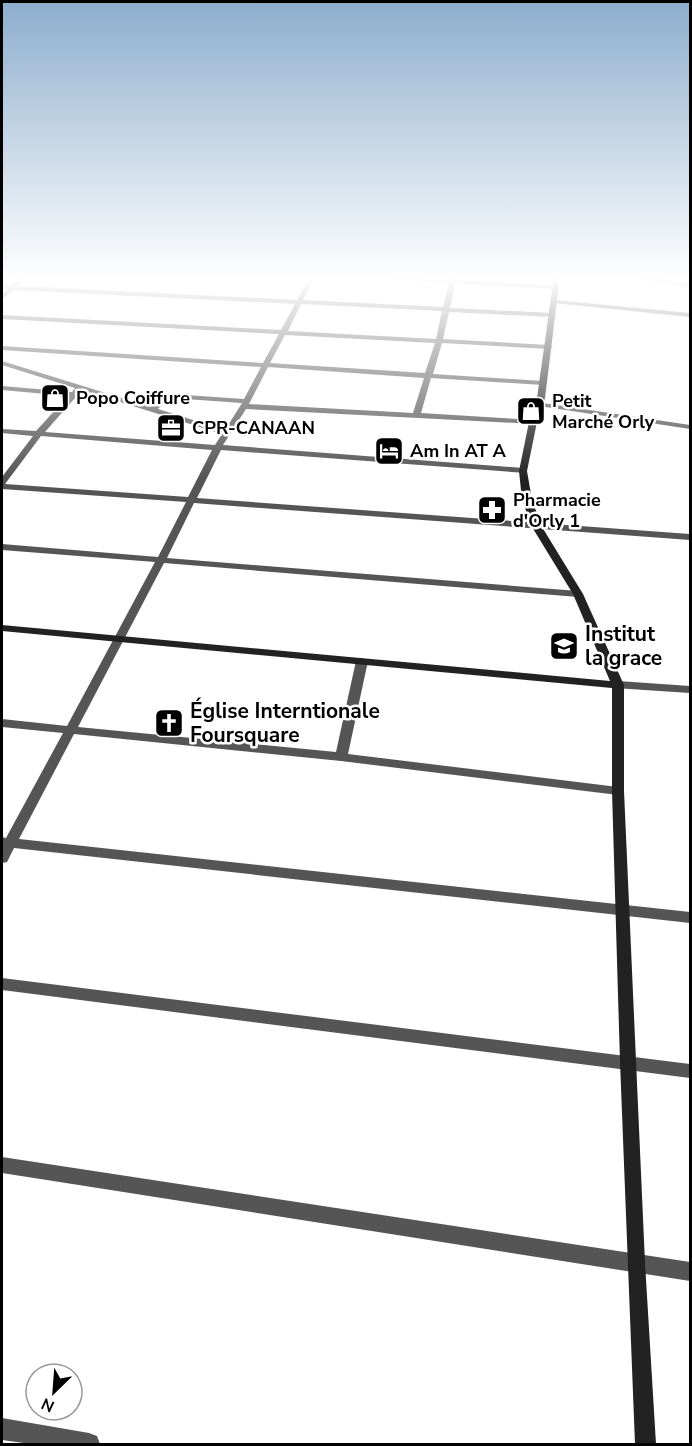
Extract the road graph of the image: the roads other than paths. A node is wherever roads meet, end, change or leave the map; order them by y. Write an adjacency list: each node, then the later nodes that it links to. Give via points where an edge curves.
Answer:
1 (277, 343): 8 (street)
2 (438, 343): 9 (street)
3 (484, 343): 5 (street)
4 (550, 343): 5 (street)
5 (549, 347): 10 (street)
6 (2, 348): 8 (street)
7 (2, 363): 12 (street)
8 (265, 366): 9 (street); 13 (street)
9 (428, 376): 10 (street); 16 (street)
10 (543, 383): 14 (street)
11 (2, 388): 12 (street)
12 (77, 391): 15 (street); 20 (street)
13 (245, 403): 15 (street, via 167,396); 16 (street); 21 (street)
14 (539, 404): 17 (street); 18 (street)
15 (152, 411): 21 (street)
16 (416, 416): 17 (street)
17 (533, 422): 23 (street)
18 (690, 427)
19 (2, 431): 20 (street)
20 (39, 433): 22 (street); 24 (street)
21 (226, 433): 22 (street)
22 (219, 447): 23 (street); 25 (street)
23 (523, 471): 26 (street, via 527,500)
24 (2, 484): 25 (street)
25 (192, 500): 26 (street); 29 (street)
26 (537, 527): 27 (street); 30 (street)
27 (690, 537)
28 (2, 547): 29 (street)
29 (161, 560): 30 (street); 32 (street)
30 (578, 594): 34 (street)
31 (2, 628): 32 (street)
32 (119, 639): 33 (street); 37 (street)
33 (362, 661): 34 (street); 38 (street)
34 (618, 684): 35 (street); 39 (street)
35 (690, 690)
36 (2, 723): 37 (street)
37 (71, 729): 38 (street); 40 (street)
38 (341, 757): 39 (street)
39 (618, 791): 42 (street)
40 (5, 843): 41 (street); 42 (street)
41 (2, 858)
42 (624, 910): 43 (street); 45 (street)
43 (690, 918)
44 (2, 984): 45 (street)
45 (628, 1062): 46 (street); 48 (street)
46 (690, 1071)
47 (2, 1165): 48 (street)
48 (636, 1263): 49 (street); 52 (street)
49 (690, 1272)
50 (2, 1429): 51 (street)
51 (89, 1444)
52 (646, 1444)

